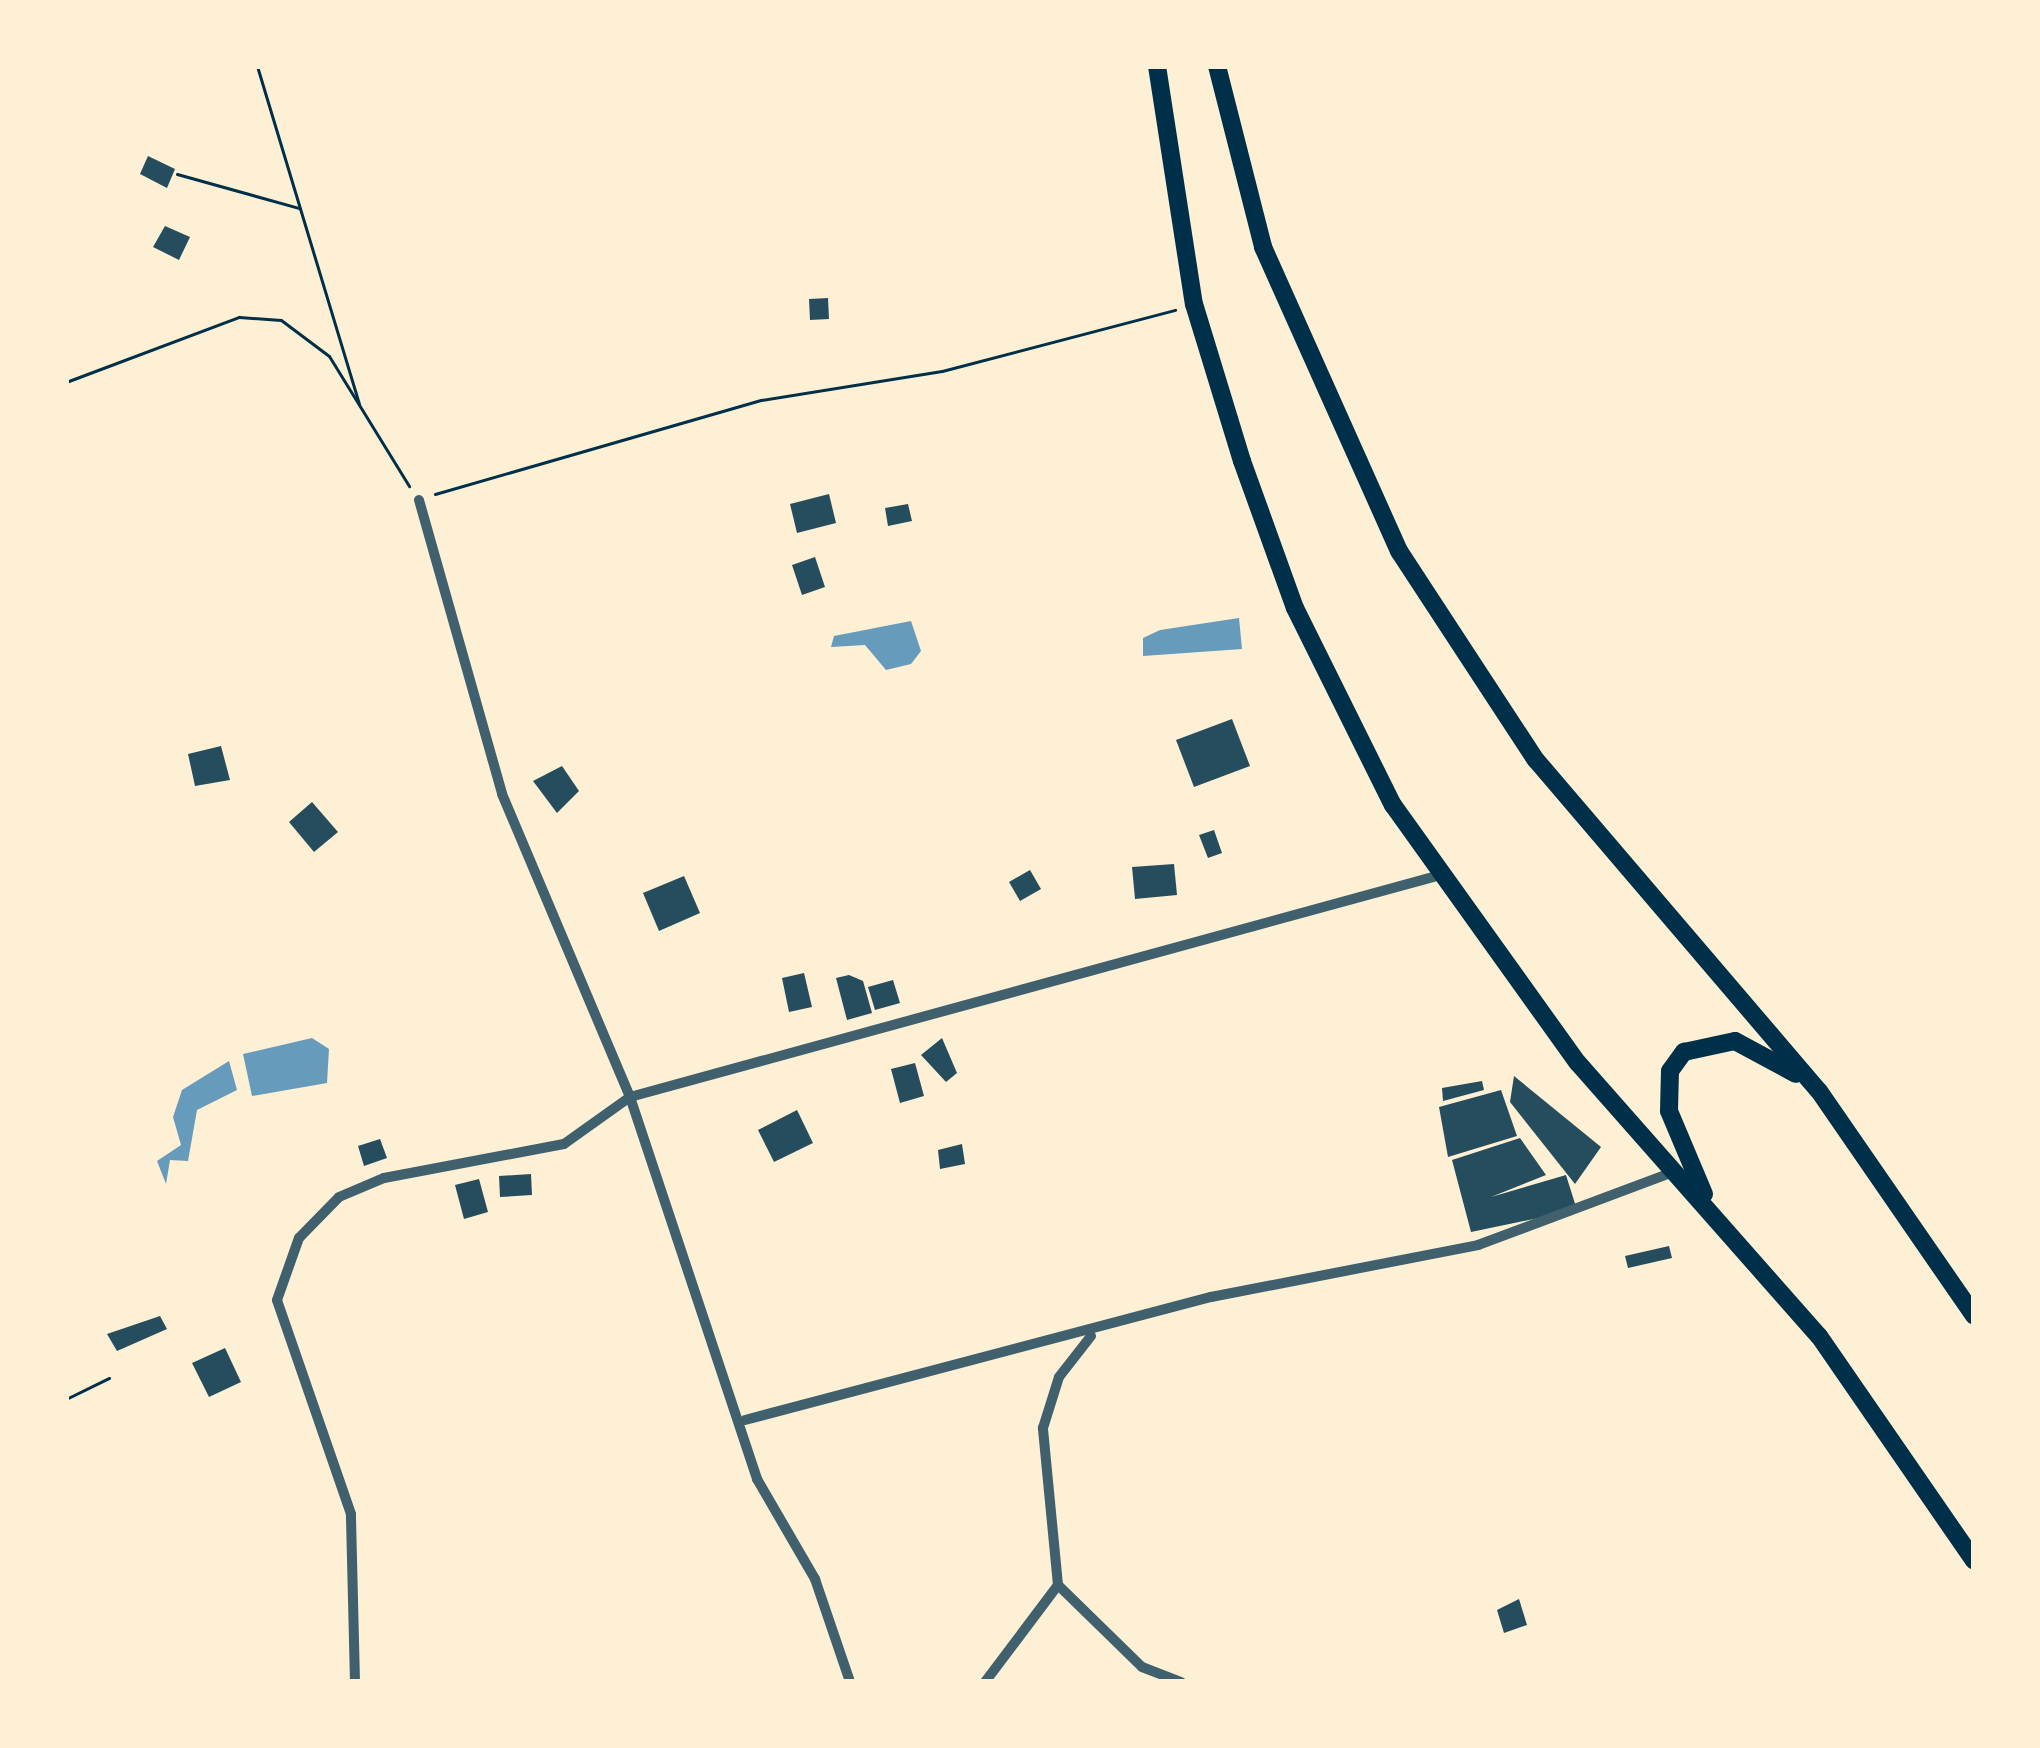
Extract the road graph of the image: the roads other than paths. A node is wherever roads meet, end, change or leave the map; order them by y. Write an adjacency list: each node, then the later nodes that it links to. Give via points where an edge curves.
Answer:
1 (1157, 66): 4 (highway, via 1194,304 1295,608)
2 (1217, 66): 5 (highway, via 1263,247 1399,551 1536,760)
3 (419, 500): 6 (street, via 502,794)
4 (1437, 876): 6 (street); 7 (highway)
5 (1819, 1091): 8 (highway, via 1735,1041 1684,1052 1670,1071 1669,1112); 9 (highway)
6 (630, 1097): 11 (street); 14 (street, via 564,1144 361,1185 320,1214 284,1267 282,1319 351,1514)
7 (1673, 1172): 8 (highway); 10 (street, via 1478,1245 1211,1297)
8 (1711, 1206): 12 (highway, via 1819,1336)
9 (1974, 1316)
10 (1094, 1334): 11 (street); 13 (street, via 1059,1377 1043,1428)
11 (745, 1420): 15 (street, via 757,1479 815,1579)
12 (1974, 1561)
13 (1058, 1585): 16 (street); 17 (street, via 1142,1667)
14 (355, 1682)
15 (850, 1682)
16 (985, 1682)
17 (1181, 1682)

